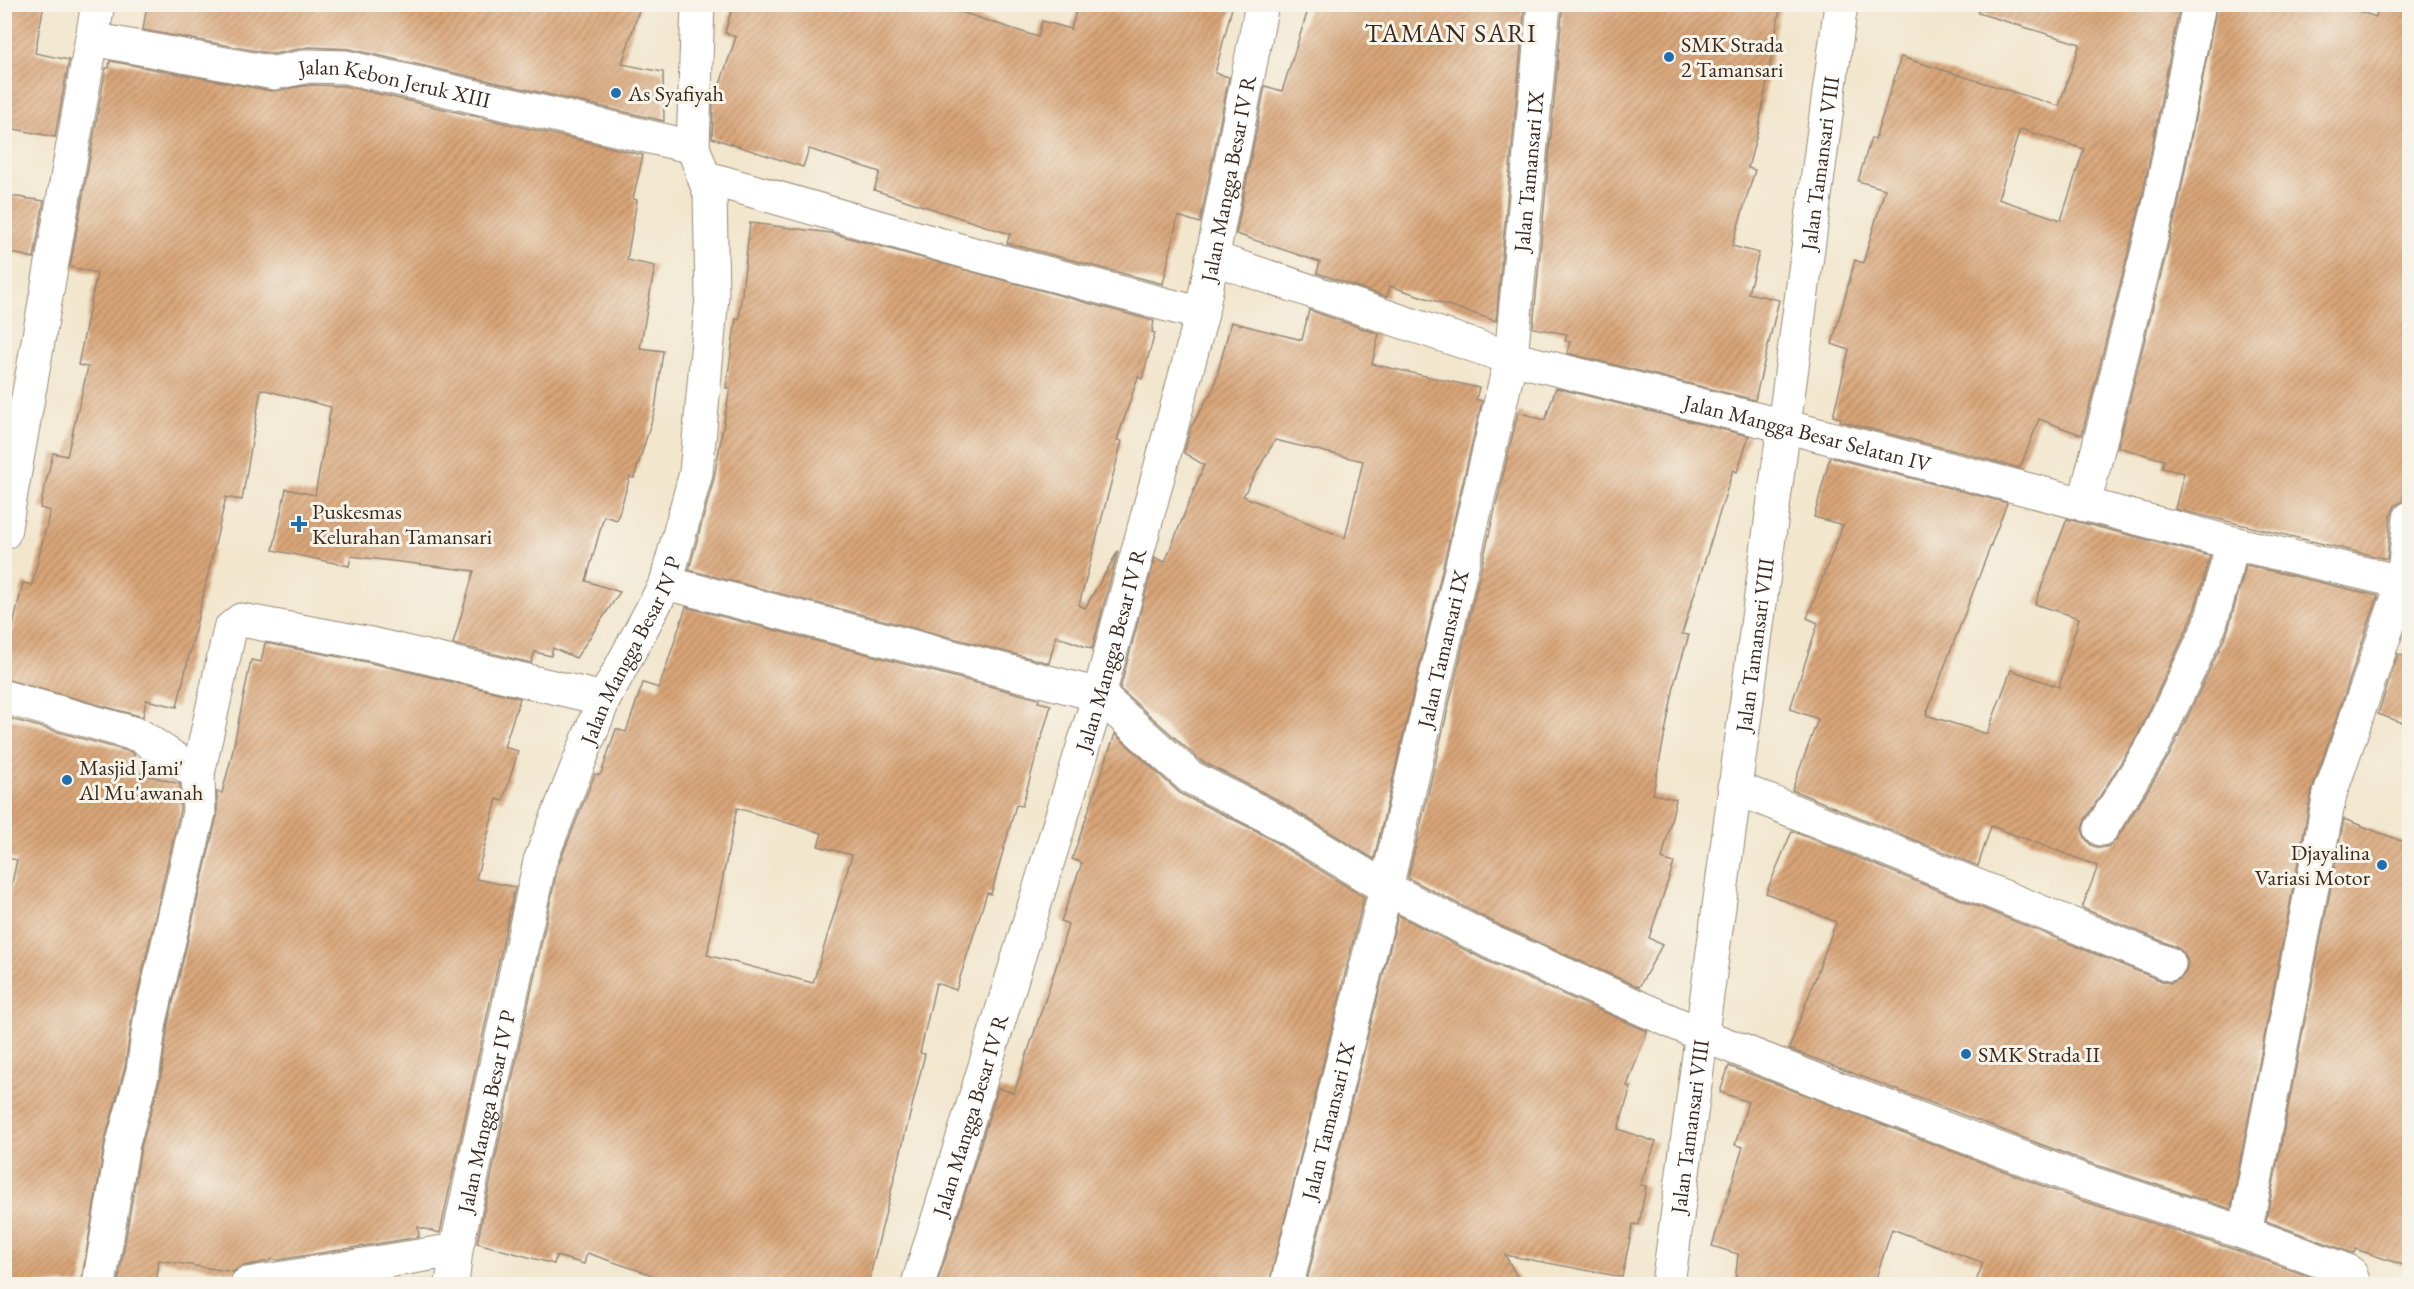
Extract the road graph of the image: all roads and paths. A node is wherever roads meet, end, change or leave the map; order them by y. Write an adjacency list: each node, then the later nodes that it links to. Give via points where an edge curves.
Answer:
1 (98, 4): 7 (street)
2 (698, 4): 8 (street, Jalan Mangga Besar IV P)
3 (1262, 4): 10 (street, Jalan Mangga Besar IV R)
4 (1544, 4): 12 (street, Jalan Tamansari IX)
5 (1841, 4): 13 (street, Jalan Tamansari VIII)
6 (2199, 4): 14 (street, via 2160,202)
7 (92, 39): 8 (street, Jalan Kebon Jeruk XIII, via 274,73 309,66 346,68); 16 (street)
8 (693, 147): 9 (street, Jalan Mangga Besar IV P)
9 (704, 177): 11 (street); 18 (street, Jalan Mangga Besar IV P, via 710,194 712,296 696,473)
10 (1212, 258): 11 (street, Jalan Mangga Besar IV R); 12 (street, Jalan Mangga Besar Selatan IV)
11 (1202, 314): 20 (street, Jalan Mangga Besar IV R)
12 (1511, 358): 13 (street, Jalan Mangga Besar Selatan IV); 26 (street, Jalan Tamansari IX)
13 (1784, 426): 14 (street, Jalan Mangga Besar Selatan IV); 24 (street, Jalan Tamansari VIII)
14 (2084, 505): 17 (street, Jalan Mangga Besar Selatan IV)
15 (2409, 518): 19 (street)
16 (4, 533)
17 (2233, 543): 19 (street, Jalan Mangga Besar Selatan IV); 25 (street, via 2210,626 2153,746)
18 (666, 583): 20 (street); 22 (street, Jalan Mangga Besar IV P)
19 (2406, 583): 29 (street, via 2330,794)
20 (1099, 695): 26 (street, via 1190,777 1266,815); 33 (street, Jalan Mangga Besar IV R)
21 (4, 697): 23 (street, via 139,735)
22 (604, 699): 23 (street, via 371,644 241,620 230,628); 30 (street, Jalan Mangga Besar IV P, via 540,861)
23 (198, 774): 31 (street, via 199,812 150,1021 143,1071 123,1143)
24 (1734, 787): 27 (street); 28 (street, Jalan Tamansari VIII)
25 (2101, 829)
26 (1386, 888): 28 (street, via 1493,944); 34 (street, Jalan Tamansari IX)
27 (2169, 964)
28 (1702, 1035): 29 (street, via 2084,1181); 35 (street, Jalan Tamansari VIII)
29 (2245, 1233): 36 (street, via 2350,1272)
30 (455, 1265): 32 (street)
31 (99, 1284)
32 (247, 1284)
33 (918, 1284)
34 (1287, 1284)
35 (1668, 1284)
36 (2354, 1284)

